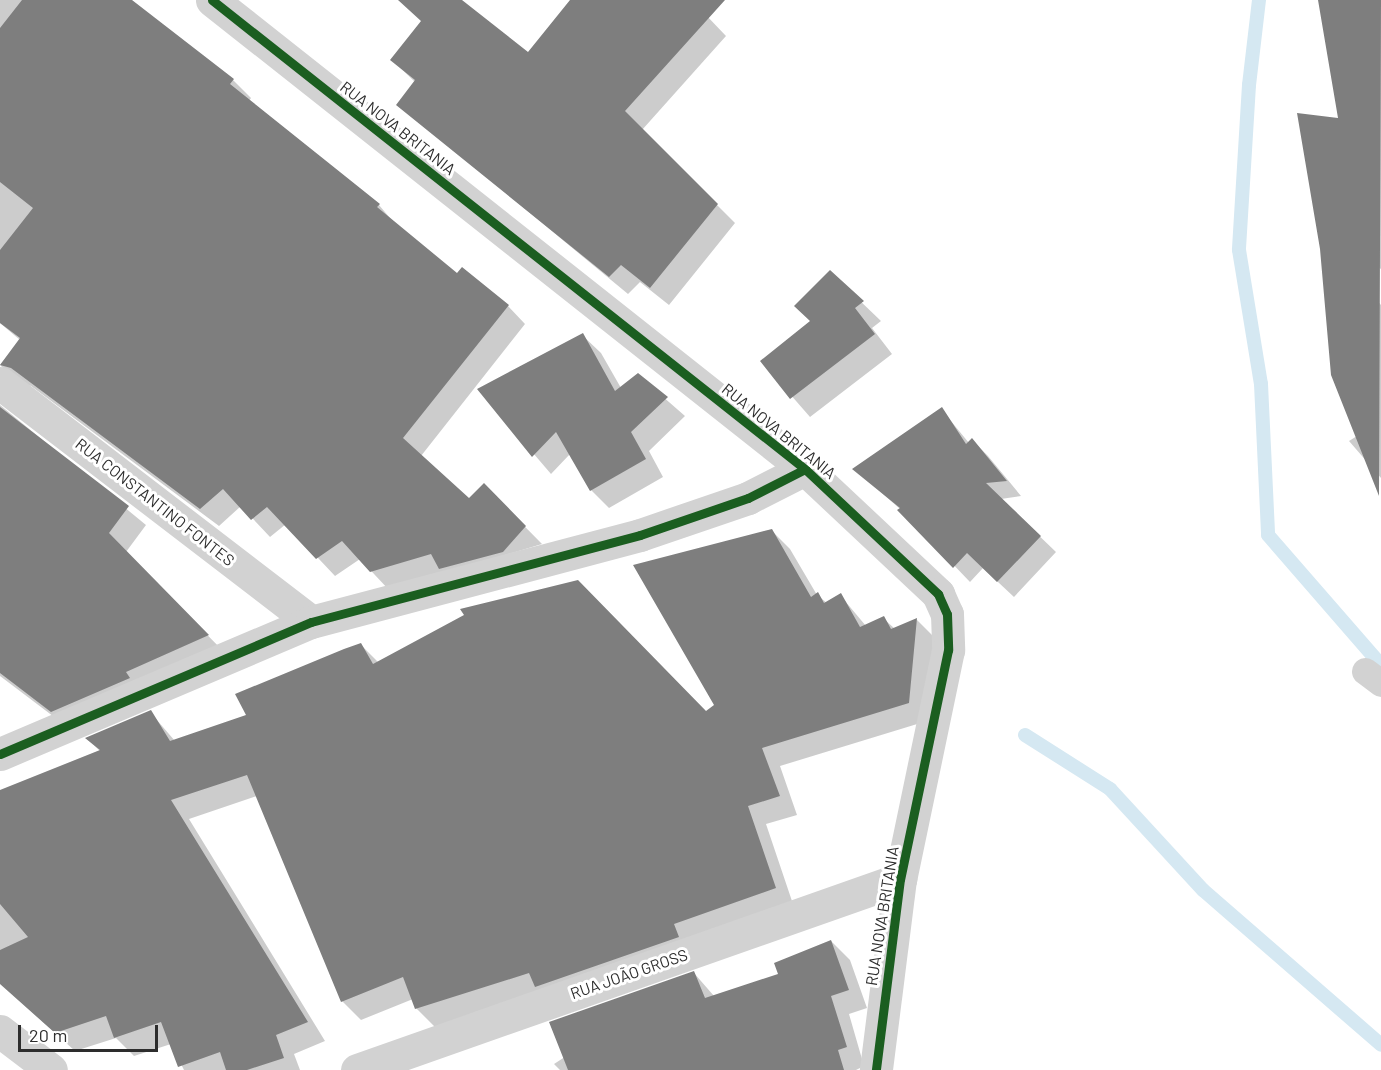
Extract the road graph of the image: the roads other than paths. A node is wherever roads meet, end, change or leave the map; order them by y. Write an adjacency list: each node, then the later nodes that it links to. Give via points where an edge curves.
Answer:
1 (212, 0): 3 (street, RUA NOVA BRITANIA)
2 (0, 383): 4 (street, RUA CONSTANTINO FONTES)
3 (805, 470): 4 (street, via 748,498 640,536); 6 (street, RUA NOVA BRITANIA, via 929,583 947,614 948,650 942,691)
4 (311, 622): 5 (street)
5 (0, 754)
6 (900, 879): 9 (street, RUA JOÃO GROSS); 10 (street, RUA NOVA BRITANIA)
7 (0, 1031): 8 (street)
8 (51, 1070)
9 (357, 1070)
10 (876, 1070)

